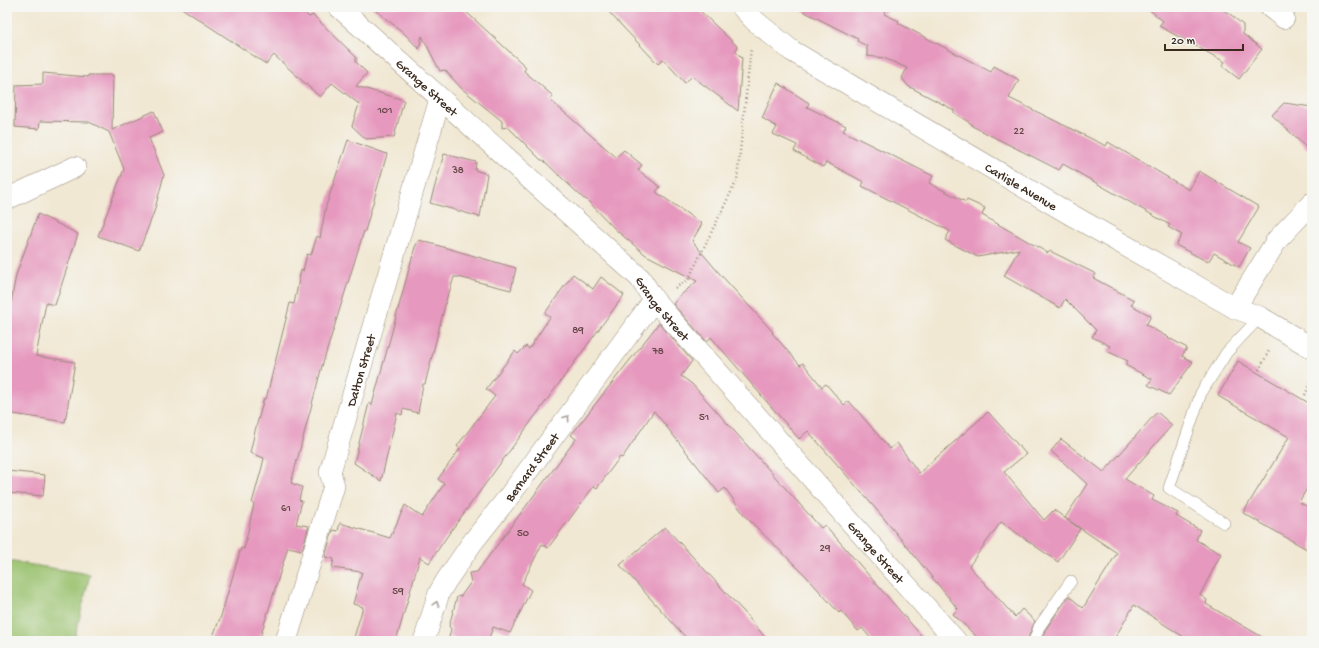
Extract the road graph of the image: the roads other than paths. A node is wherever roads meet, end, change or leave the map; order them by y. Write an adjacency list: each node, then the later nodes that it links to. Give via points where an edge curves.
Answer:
1 (339, 7): 3 (street, Grange Street)
2 (748, 14): 8 (street, Carlisle Avenue, via 792,51)
3 (440, 99): 7 (street, Grange Street, via 640,278); 13 (street, Dalton Street, via 330,472 334,486)
4 (75, 167): 5 (street)
5 (7, 199)
6 (1312, 203): 8 (street, via 1278,240)
7 (654, 300): 14 (street, Bernard Street, one-way to 7, via 439,593 451,574); 15 (street, Grange Street)
8 (1235, 308): 9 (street, Carlisle Avenue)
9 (1260, 317): 10 (street, Carlisle Avenue); 11 (lane, via 1227,352 1201,393 1169,488)
10 (1312, 348)
11 (1224, 523)
12 (1071, 581): 16 (lane, via 1039,627)
13 (286, 641)
14 (424, 641)
15 (956, 641)
16 (1034, 641)

